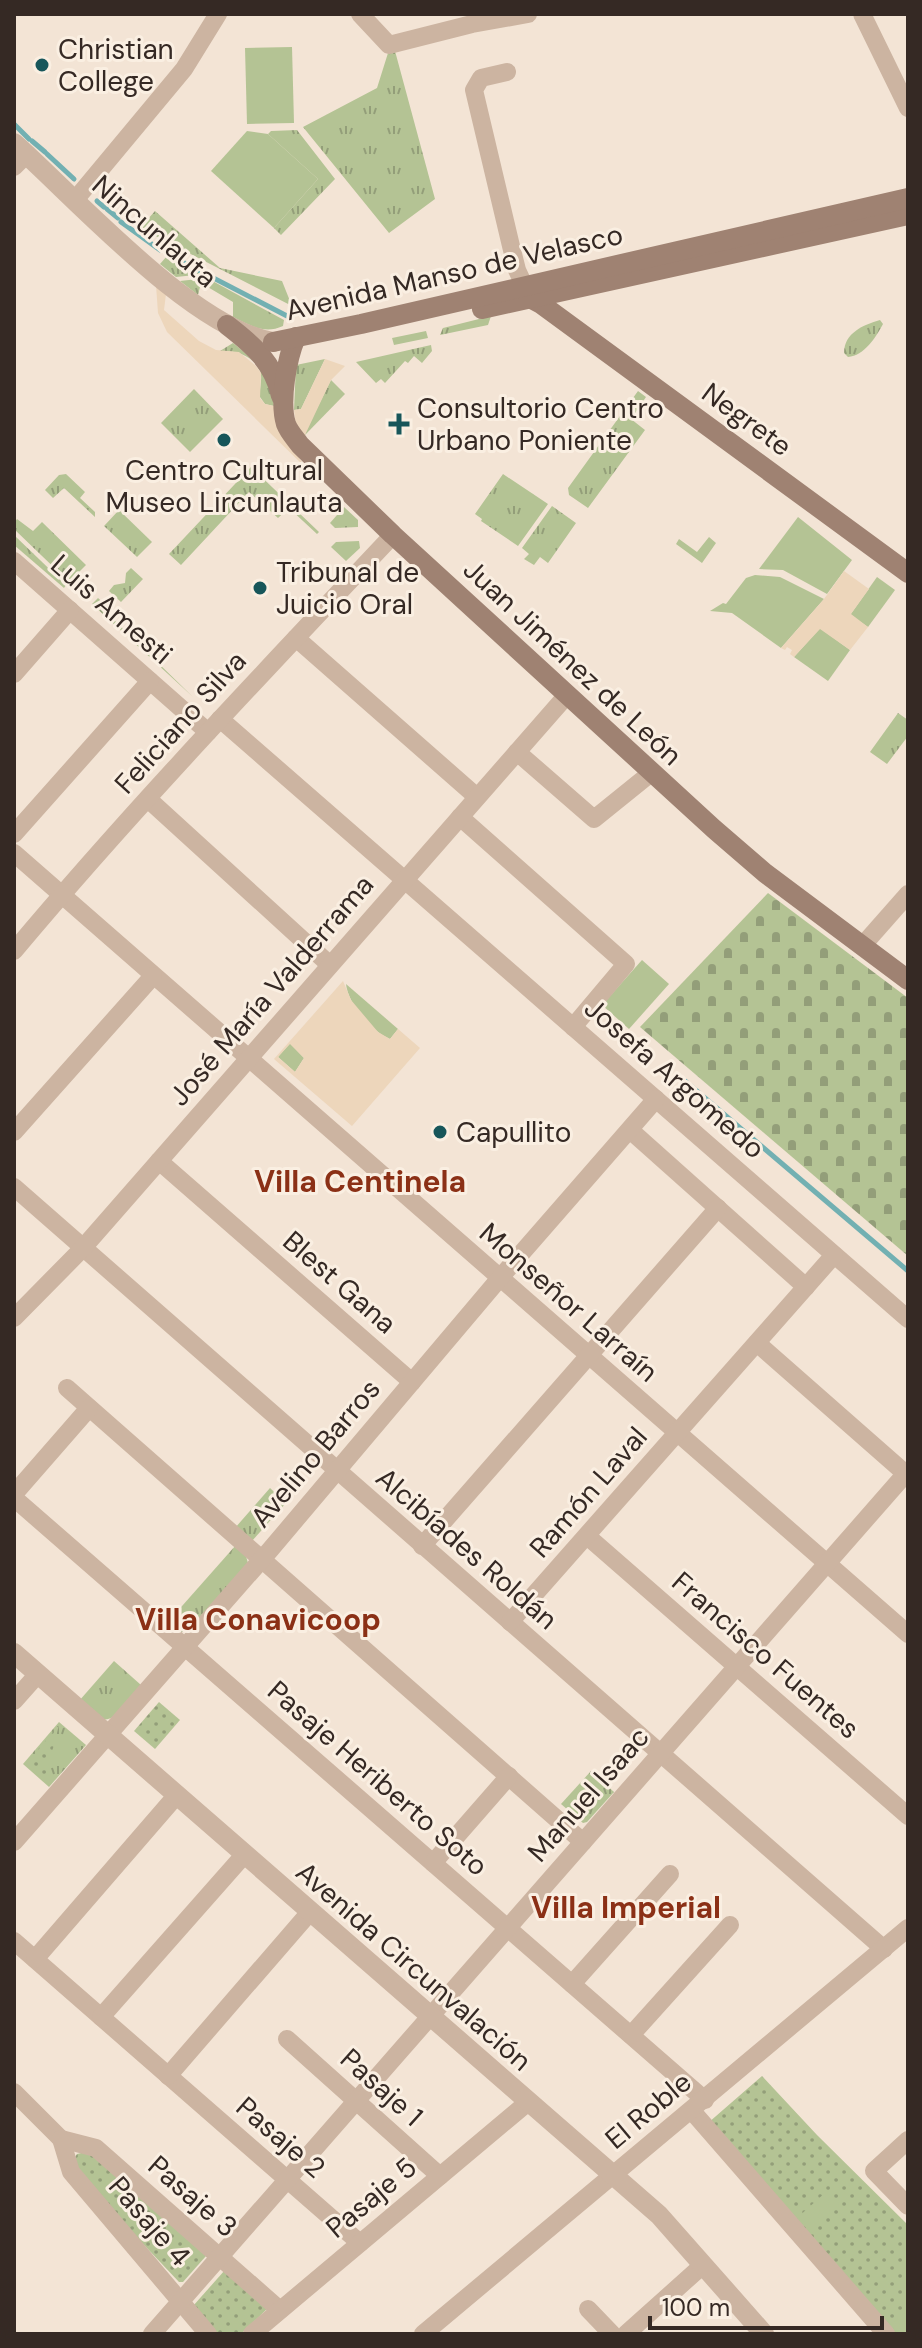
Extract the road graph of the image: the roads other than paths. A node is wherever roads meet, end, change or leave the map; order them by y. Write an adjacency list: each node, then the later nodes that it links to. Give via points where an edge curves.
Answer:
1 (218, 14): 10 (street, via 184,69)
2 (360, 14): 5 (street, via 389,45)
3 (528, 14): 5 (street)
4 (862, 14): 7 (street)
5 (468, 19)
6 (507, 72): 12 (street, via 481,78 474,90)
7 (908, 108)
8 (18, 155): 10 (street, Nincunlauta)
9 (908, 198): 12 (main road, Avenida Manso de Velasco)
10 (75, 200): 14 (street, Nincunlauta, via 169,284)
11 (908, 215): 13 (main road, Avenida Manso de Velasco)
12 (520, 292): 13 (main road, Negrete); 15 (main road, Avenida Manso de Velasco)
13 (554, 303): 19 (main road, Negrete)
14 (227, 325): 15 (street, Nincunlauta, via 253,337); 16 (main road, via 267,361)
15 (287, 342): 16 (main road, Juan Jiménez de León)
16 (284, 410): 17 (main road, Juan Jiménez de León, via 300,445)
17 (393, 535): 21 (street, Feliciano Silva); 24 (main road, Juan Jiménez de León)
18 (14, 561): 20 (street, Luis Amesti)
19 (908, 573)
20 (70, 610): 22 (street); 23 (street, Luis Amesti)
21 (296, 638): 25 (street, Feliciano Silva); 28 (street)
22 (14, 674)
23 (150, 681): 25 (street, Luis Amesti); 31 (street)
24 (567, 695): 26 (street, José María Valderrama); 27 (main road, Juan Jiménez de León)
25 (214, 725): 29 (street, Feliciano Silva); 33 (street, Luis Amesti)
26 (517, 752): 27 (street, via 594,819); 28 (street, José María Valderrama)
27 (651, 773): 36 (main road, Juan Jiménez de León, via 765,873)
28 (477, 797): 30 (street, José María Valderrama)
29 (148, 799): 35 (street, Feliciano Silva); 38 (street)
30 (460, 817): 33 (street, José María Valderrama); 41 (street, via 626,964)
31 (14, 834)
32 (14, 853): 35 (street, Monseñor Larraín)
33 (405, 880): 38 (street, José María Valderrama); 41 (street, Josefa Argomedo)
34 (908, 894): 36 (street)
35 (61, 895): 37 (street, Feliciano Silva); 39 (street, Monseñor Larraín)
36 (863, 945): 40 (main road, Juan Jiménez de León)
37 (14, 951)
38 (330, 965): 42 (street, José María Valderrama)
39 (153, 976): 42 (street, Monseñor Larraín); 45 (street)
40 (908, 980)
41 (573, 1027): 43 (street, Josefa Argomedo)
42 (248, 1059): 46 (street, José María Valderrama); 51 (street, Monseñor Larraín)
43 (656, 1099): 44 (street, Avelino Barros); 50 (street, Josefa Argomedo)
44 (630, 1130): 48 (street); 51 (street, Avelino Barros)
45 (14, 1132)
46 (159, 1161): 49 (street, José María Valderrama); 57 (street, Blest Gana)
47 (14, 1187): 49 (street, Alcibíades Roldán)
48 (718, 1208): 52 (street); 56 (street)
49 (82, 1249): 53 (street, José María Valderrama); 61 (street, Alcibíades Roldán)
50 (834, 1255): 52 (street, Ramón Laval); 54 (street, Josefa Argomedo)
51 (499, 1279): 56 (street, Monseñor Larraín); 57 (street, Avelino Barros)
52 (806, 1287): 55 (street, Ramón Laval)
53 (14, 1318)
54 (908, 1319)
55 (757, 1343): 60 (street, Ramón Laval); 62 (street)
56 (588, 1356): 60 (street, Monseñor Larraín); 65 (street)
57 (412, 1382): 61 (street, Avelino Barros)
58 (67, 1388): 59 (street)
59 (89, 1408): 63 (street); 66 (street)
60 (677, 1433): 64 (street, Ramón Laval); 67 (street, Monseñor Larraín)
61 (336, 1471): 65 (street, Alcibíades Roldán); 66 (street, Avelino Barros)
62 (907, 1472): 67 (street, Manuel Isaac)
63 (14, 1496): 70 (street, Pasaje Heriberto Soto)
64 (587, 1536): 68 (street, Ramón Laval); 72 (street, Francisco Fuentes)
65 (422, 1546): 68 (street, Alcibíades Roldán)
66 (262, 1559): 70 (street, Avelino Barros); 77 (street)
67 (827, 1564): 69 (street, Monseñor Larraín); 72 (street, Manuel Isaac)
68 (510, 1622): 76 (street, Alcibíades Roldán)
69 (908, 1634)
70 (185, 1647): 75 (street, Avelino Barros); 83 (street, Pasaje Heriberto Soto)
71 (14, 1653): 73 (street, Avenida Circunvalación)
72 (736, 1667): 76 (street, Manuel Isaac); 79 (street, Francisco Fuentes)
73 (38, 1674): 74 (street); 75 (street, Avenida Circunvalación)
74 (14, 1701)
75 (107, 1735): 78 (street, Avenida Circunvalación); 80 (street, Avelino Barros)
76 (660, 1753): 81 (street, Manuel Isaac); 90 (street, Alcibíades Roldán)
77 (509, 1776): 81 (street); 83 (street)
78 (176, 1796): 82 (street, Avenida Circunvalación); 91 (street)
79 (908, 1816)
80 (14, 1842)
81 (583, 1842): 88 (street, Manuel Isaac)
82 (244, 1855): 85 (street, Avenida Circunvalación); 93 (street)
83 (433, 1863): 88 (street, Pasaje Heriberto Soto)
84 (670, 1874): 92 (street)
85 (310, 1912): 94 (street, Avenida Circunvalación); 97 (street)
86 (730, 1925): 95 (street)
87 (908, 1928): 90 (street, El Roble)
88 (509, 1929): 92 (street, Pasaje Heriberto Soto); 94 (street, Manuel Isaac)
89 (14, 1941): 91 (street, Pasaje 2)
90 (884, 1949): 101 (street, El Roble)
91 (35, 1959): 93 (street, Pasaje 2)
92 (572, 1984): 95 (street, Pasaje Heriberto Soto)
93 (101, 2017): 97 (street, Pasaje 2)
94 (430, 2017): 99 (street, Manuel Isaac); 100 (street, Avenida Circunvalación)
95 (631, 2035): 101 (street, Pasaje Heriberto Soto)
96 (287, 2039): 99 (street, Pasaje 1)
97 (168, 2076): 106 (street, Pasaje 2)
98 (14, 2092): 102 (street)
99 (357, 2102): 104 (street, Pasaje 1); 106 (street, Manuel Isaac)
100 (527, 2103): 104 (street, Pasaje 5); 105 (street, Avenida Circunvalación)
101 (698, 2105): 105 (street, El Roble); 121 (street, Pasaje Heriberto Soto)
102 (61, 2139): 109 (street, Pasaje 3, via 96,2148); 111 (street, Pasaje 4, via 71,2172)
103 (908, 2140): 107 (street, via 874,2171)
104 (440, 2176): 108 (street, Pasaje 5)
105 (612, 2177): 110 (street, Avenida Circunvalación, via 659,2215); 117 (street, El Roble)
106 (288, 2180): 108 (street, Pasaje 2); 109 (street, Manuel Isaac)
107 (908, 2206)
108 (360, 2243): 113 (street, Pasaje 5)
109 (221, 2257): 111 (street, Manuel Isaac); 113 (street, Pasaje 3)
110 (703, 2265): 119 (street); 120 (street, Avenida Circunvalación)
111 (182, 2301): 114 (street, Manuel Isaac); 115 (street, Pasaje 4)
112 (588, 2309): 118 (street)
113 (280, 2310): 116 (street, Pasaje 5)
114 (152, 2334)
115 (208, 2334)
116 (252, 2334)
117 (423, 2334)
118 (612, 2334)
119 (626, 2334)
120 (764, 2334)
121 (886, 2334)

